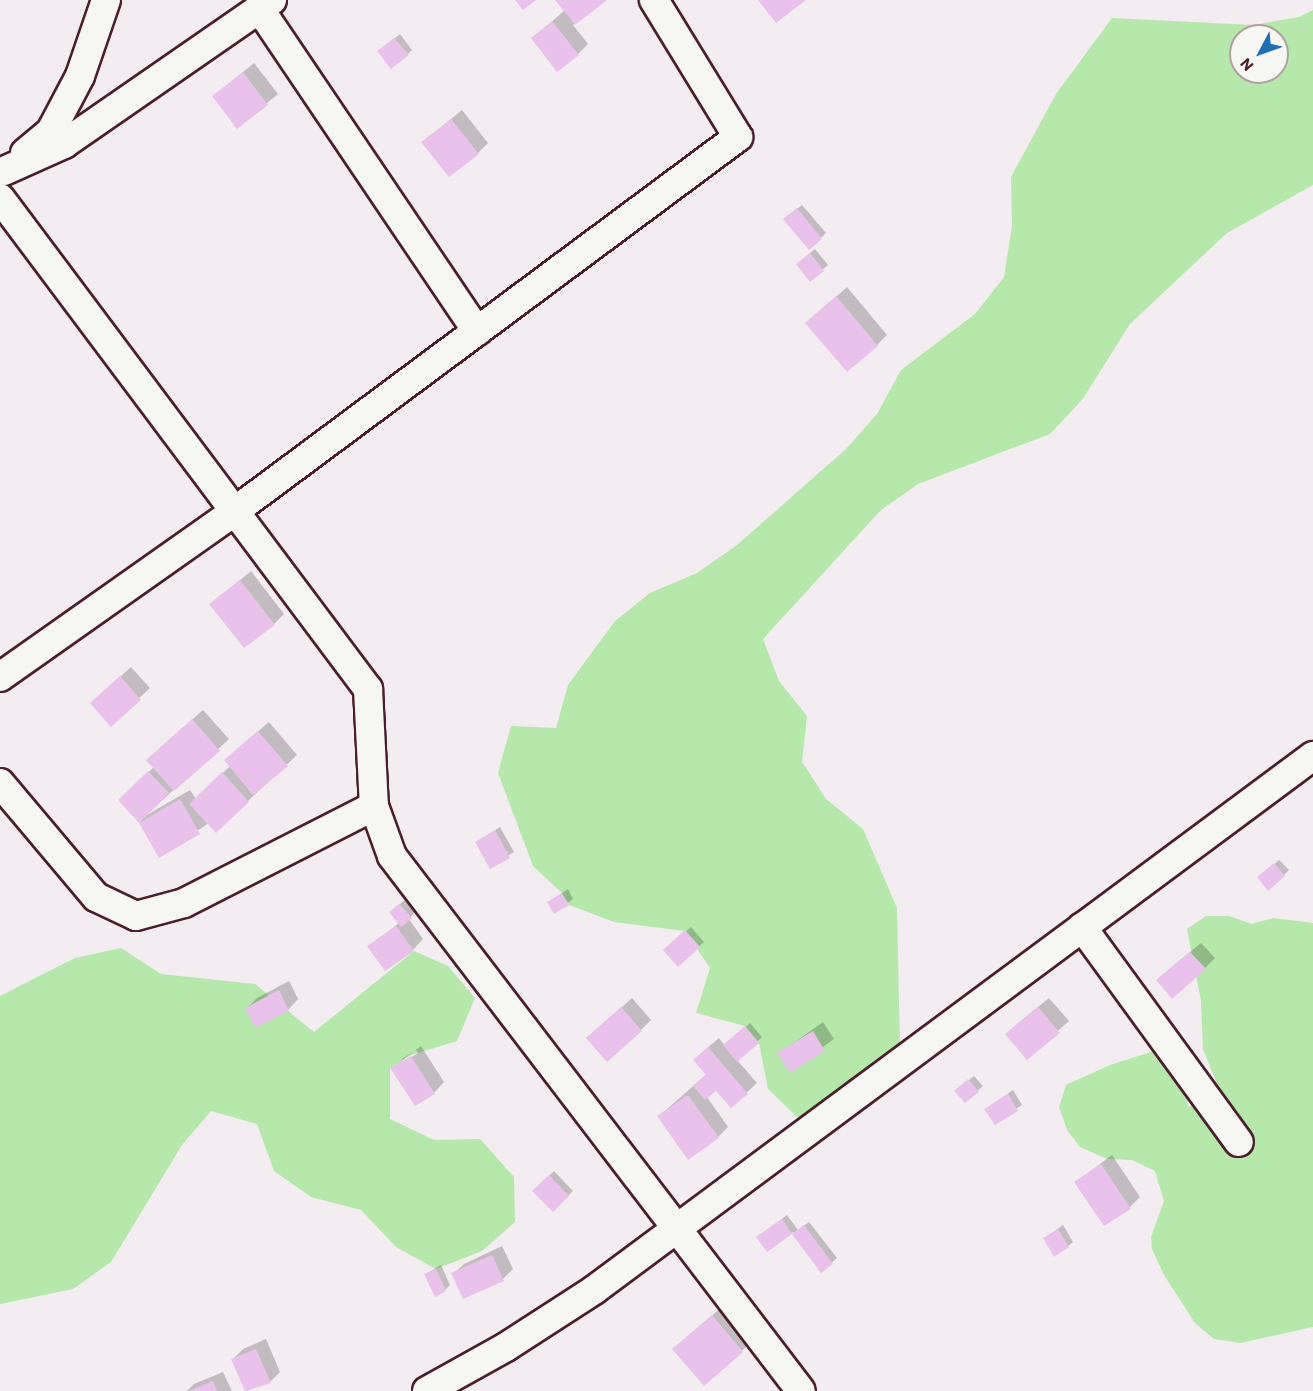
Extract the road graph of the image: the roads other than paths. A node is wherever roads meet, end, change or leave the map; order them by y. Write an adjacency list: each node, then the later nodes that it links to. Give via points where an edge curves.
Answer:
1 (106, 0): 4 (street, via 80,76 51,130)
2 (654, 0): 5 (street, via 738,137)
3 (266, 4): 4 (street, via 64,144); 5 (street)
4 (1, 181): 6 (street)
5 (477, 331): 6 (street)
6 (235, 511): 7 (street); 10 (street, via 368,688)
7 (0, 677)
8 (1313, 756): 11 (street)
9 (0, 783): 10 (street, via 96,897 136,916 184,903)
10 (374, 806): 13 (street, via 392,856)
11 (1082, 927): 12 (street); 13 (street)
12 (1239, 1142)
13 (677, 1228): 14 (street, via 506,1347); 15 (street)
14 (427, 1391)
15 (801, 1391)

